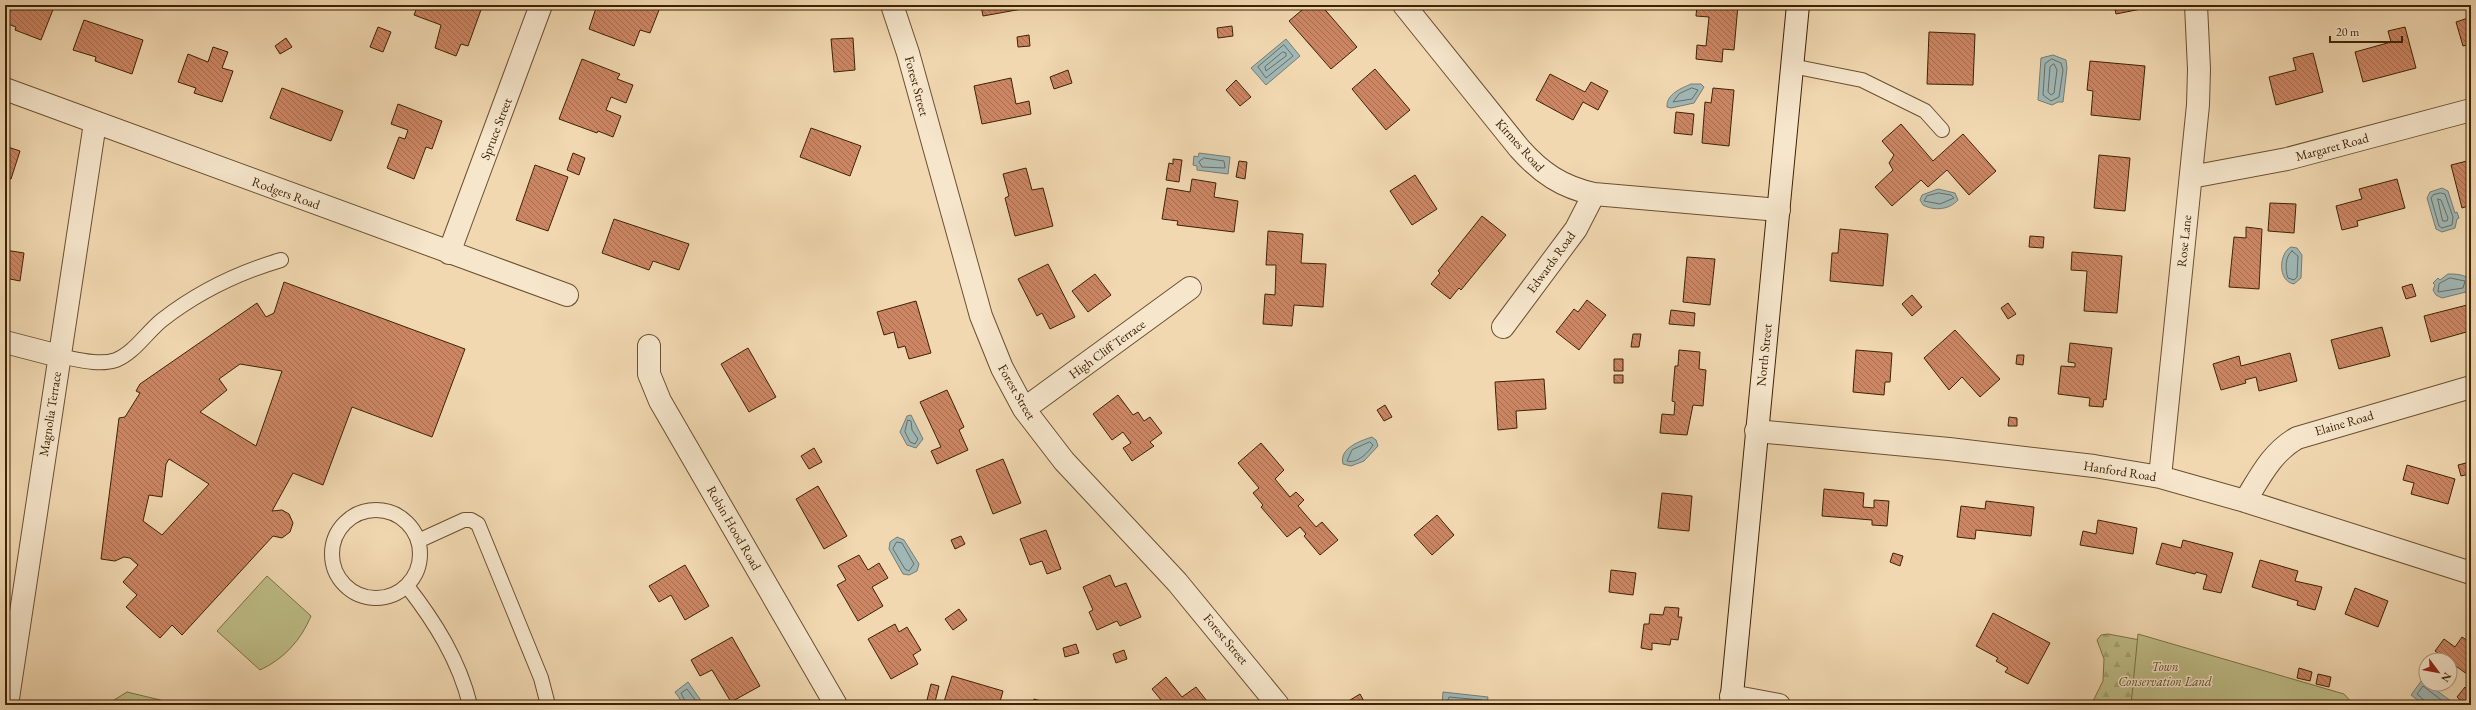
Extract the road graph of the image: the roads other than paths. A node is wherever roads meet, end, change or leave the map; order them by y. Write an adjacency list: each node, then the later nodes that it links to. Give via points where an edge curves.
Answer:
1 (541, 5): 14 (street, Spruce Street)
2 (892, 5): 23 (street, Forest Street, via 908,53 981,316 1002,368)
3 (1404, 5): 12 (street, Kirmes Road, via 1534,164 1561,184)
4 (1798, 5): 6 (street, North Street)
5 (2196, 5): 11 (street, Rose Lane, via 2199,69)
6 (1792, 66): 10 (lane, via 1862,80 1925,111); 13 (street, North Street)
7 (5, 89): 9 (street, Rodgers Road)
8 (2471, 110): 11 (street, Margaret Road, via 2287,159)
9 (95, 123): 14 (street, Rodgers Road); 21 (street, Magnolia Terrace)
10 (1942, 130)
11 (2191, 177): 25 (street, Rose Lane)
12 (1594, 194): 13 (street, Kirmes Road); 18 (street, Edwards Road, via 1576,229)
13 (1779, 210): 24 (street, North Street)
14 (449, 253): 17 (street, Rodgers Road)
15 (281, 260): 21 (lane, via 237,275 196,296 158,323 117,360 99,362)
16 (1190, 288): 23 (street, High Cliff Terrace)
17 (567, 295)
18 (1503, 327)
19 (5, 342): 21 (street)
20 (649, 346): 34 (street, Robin Hood Road, via 649,374 660,401)
21 (59, 356): 31 (street, Magnolia Terrace)
22 (2471, 388): 26 (street, Elaine Road, via 2297,438 2285,445 2271,459)
23 (1024, 409): 35 (street, Forest Street, via 1064,461 1177,582)
24 (1756, 431): 25 (street, Hanford Road, via 1949,449 2101,467); 30 (street, North Street)
25 (2160, 477): 26 (street, Hanford Road)
26 (2245, 501): 28 (street, Hanford Road)
27 (418, 542): 29 (lane, via 419,563); 29 (lane, via 413,530 401,517 377,509 360,512 345,522 337,532 332,545 334,571 350,591 375,599 392,596); 33 (lane, via 466,520 478,524 541,678)
28 (2471, 573)
29 (406, 586): 32 (lane, via 439,631 461,675)
30 (1731, 701): 36 (street)
31 (7, 705)
32 (470, 705)
33 (548, 705)
34 (836, 705)
35 (1278, 705)
36 (1779, 705)

